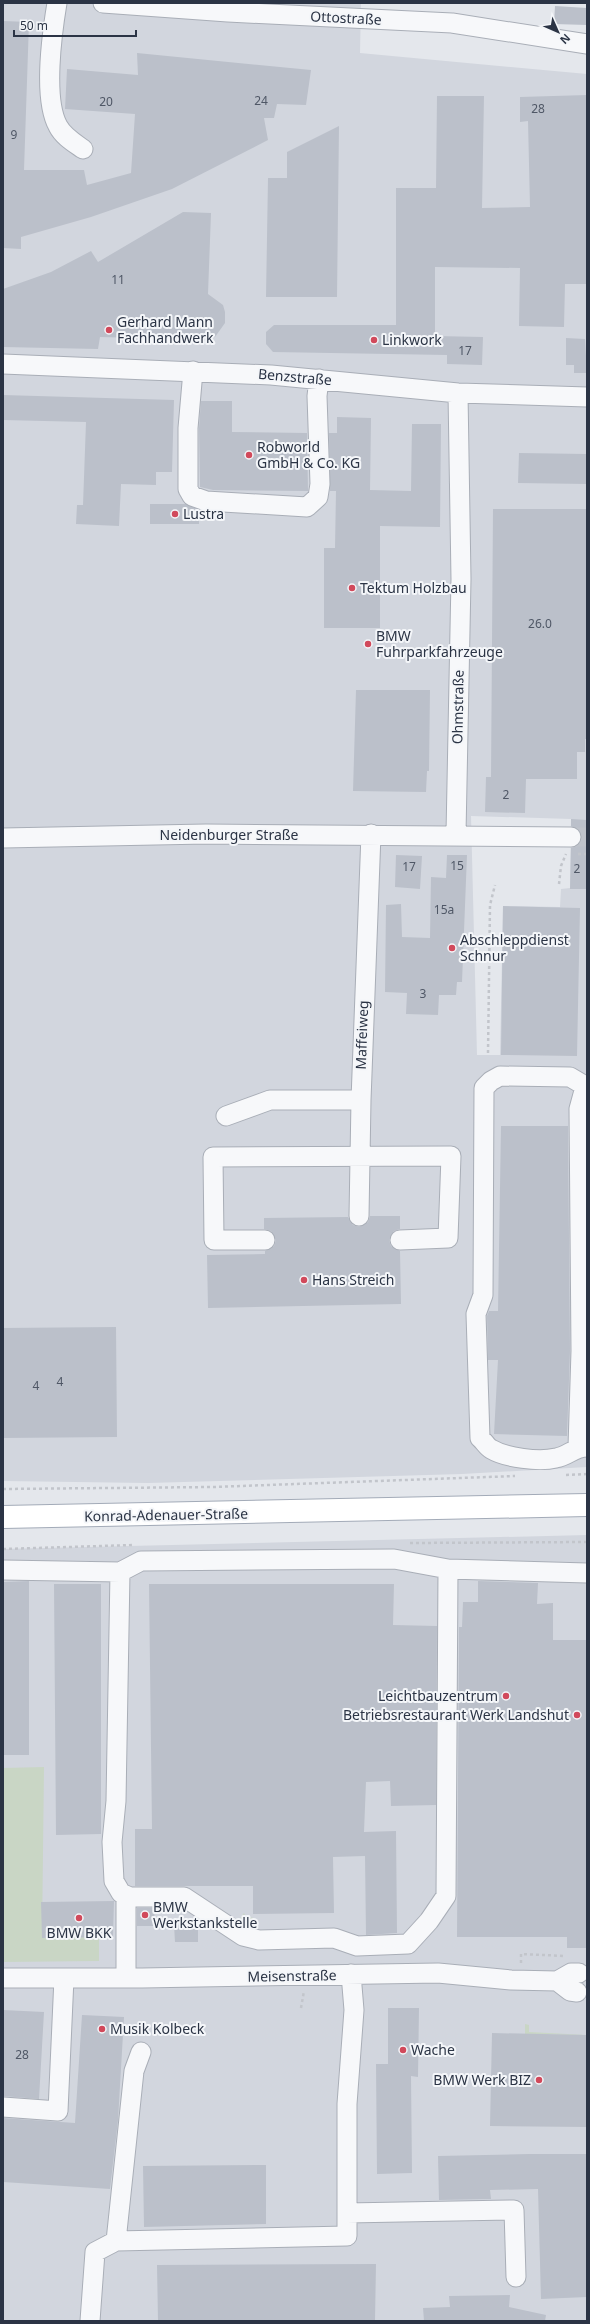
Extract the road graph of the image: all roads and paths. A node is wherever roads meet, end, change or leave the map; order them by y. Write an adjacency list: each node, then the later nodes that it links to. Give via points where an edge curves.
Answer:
1 (57, 3): 4 (street, via 51,39 53,112 57,126)
2 (103, 3): 3 (street, Ottostraße, via 452,23)
3 (587, 44)
4 (83, 149)
5 (3, 364): 6 (street, Benzstraße)
6 (193, 371): 7 (street, Benzstraße); 7 (street, via 188,428 188,489 192,496 206,501 307,506 318,497)
7 (319, 379): 8 (street, Benzstraße)
8 (458, 393): 9 (street, Benzstraße); 11 (street, Ohmstraße, via 461,579)
9 (587, 397)
10 (371, 834): 11 (street, Neidenburger Straße); 12 (street, Neidenburger Straße); 18 (street, Maffeiweg)
11 (456, 834): 13 (street)
12 (3, 838)
13 (568, 845): 14 (path, via 561,866)
14 (559, 884)
15 (495, 885): 16 (path, via 490,905)
16 (488, 1053)
17 (586, 1087): 24 (street, via 580,1109); 24 (street, via 570,1077 500,1076 484,1088 483,1295 476,1314 480,1438 491,1449 525,1459 555,1458)
18 (361, 1100): 19 (street, via 270,1100); 20 (street, Maffeiweg)
19 (226, 1116)
20 (360, 1156): 21 (street, Maffeiweg); 22 (street, via 213,1157 214,1240); 23 (street, via 451,1156 448,1238)
21 (359, 1216)
22 (265, 1240)
23 (400, 1240)
24 (583, 1447)
25 (587, 1474): 26 (path)
26 (565, 1475)
27 (521, 1476): 28 (path, via 213,1487)
28 (3, 1489)
29 (587, 1505): 30 (main road, Konrad-Adenauer-Straße)
30 (3, 1517)
31 (448, 1569): 33 (street, via 394,1559 141,1561); 34 (street); 35 (street, via 446,1896 429,1921 408,1944 357,1946 334,1938 259,1940 243,1936 184,1898)
32 (3, 1570): 33 (street)
33 (120, 1572): 35 (street, via 116,1801 112,1842 114,1881 121,1893)
34 (587, 1573)
35 (126, 1896): 40 (street)
36 (576, 1965): 41 (path, via 521,1954); 42 (street, via 572,1973)
37 (351, 1974): 40 (street, Meisenstraße); 41 (street, Meisenstraße, via 438,1973); 46 (street, via 354,2010 347,2104)
38 (3, 1978): 39 (street, Meisenstraße)
39 (64, 1978): 40 (street, Meisenstraße); 45 (street, via 58,2111)
40 (126, 1978)
41 (521, 1980): 42 (street, Meisenstraße)
42 (557, 1981): 43 (street, via 570,1991)
43 (577, 1992)
44 (140, 2052): 47 (street, via 134,2071)
45 (3, 2107)
46 (347, 2213): 47 (street, via 347,2236); 48 (street, via 514,2210)
47 (116, 2241): 49 (street, via 94,2252)
48 (516, 2277)
49 (90, 2321)

